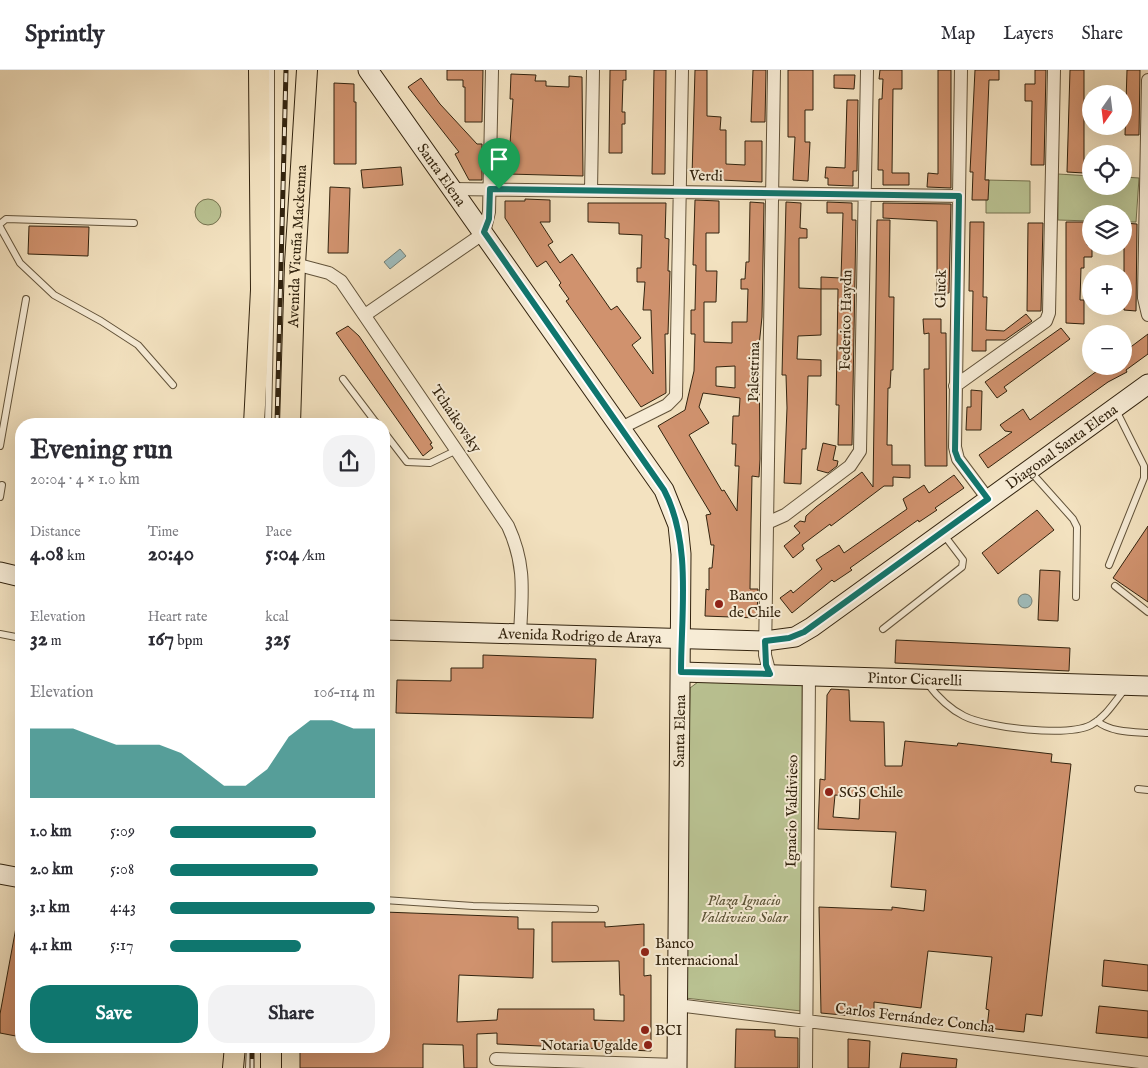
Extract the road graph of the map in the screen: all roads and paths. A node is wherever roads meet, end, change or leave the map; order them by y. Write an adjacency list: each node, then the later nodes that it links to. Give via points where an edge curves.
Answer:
1 (259, 70): 36 (main road, via 261,290)
2 (271, 70): 37 (lane, via 272,279)
3 (307, 70): 27 (main road, Avenida Vicuña Mackenna)
4 (368, 70): 14 (main road, Santa Elena)
5 (492, 70): 15 (street)
6 (593, 70): 16 (street)
7 (682, 70): 17 (street)
8 (774, 70): 18 (street, Palestrina)
9 (867, 70): 19 (street, Federico Haydn)
10 (961, 70): 21 (street, Gluck)
11 (1054, 70): 34 (street, via 1046,320)
12 (1148, 80): 22 (street)
13 (297, 102): 20 (lane)
14 (452, 189): 15 (street, Verdi); 26 (main road, Santa Elena)
15 (490, 189): 16 (street, Verdi); 26 (street, via 489,219)
16 (591, 191): 17 (street, Verdi)
17 (680, 192): 18 (street, Verdi); 41 (street, via 676,396 668,405)
18 (773, 193): 19 (street, Verdi); 49 (street, Palestrina)
19 (865, 195): 21 (street, Verdi); 49 (street, Federico Haydn, via 860,451 850,466 785,515)
20 (291, 196)
21 (959, 196): 34 (street, Gluck)
22 (1147, 201): 30 (street, via 1144,298)
23 (290, 215): 38 (lane)
24 (134, 223): 25 (lane, via 6,219)
25 (0, 225): 33 (lane, via 20,263 54,295 138,345)
26 (484, 232): 29 (street); 41 (main road, Santa Elena)
27 (294, 264): 29 (street, Tchaikovsky, via 329,273 341,281); 39 (main road, Avenida Vicuña Mackenna)
28 (26, 299): 43 (lane)
29 (365, 315): 44 (street, Tchaikovsky)
30 (1148, 315)
31 (343, 379): 40 (lane)
32 (1148, 384): 35 (main road, Diagonal Santa Elena)
33 (173, 386)
34 (956, 386): 48 (street, Gluck, via 956,455)
35 (1115, 408): 45 (main road, Diagonal Santa Elena); 51 (lane, via 1144,466 1144,478)
36 (254, 418)
37 (268, 418)
38 (282, 418)
39 (290, 418)
40 (373, 418)
41 (621, 428): 62 (main road, Santa Elena, via 664,490 678,525 682,554)
42 (390, 440): 44 (lane, via 407,462 430,462)
43 (0, 446)
44 (457, 450): 60 (street, Tchaikovsky, via 508,526 517,545 522,566)
45 (1029, 469): 48 (main road, Diagonal Santa Elena); 55 (lane, via 1073,519 1077,528)
46 (2, 485): 47 (lane)
47 (0, 498)
48 (988, 499): 50 (main road, Diagonal Santa Elena)
49 (768, 523): 63 (street, Palestrina)
50 (942, 532): 57 (lane, via 963,560 962,566); 63 (main road, Diagonal Santa Elena, via 804,632)
51 (1109, 565)
52 (0, 572): 53 (main road)
53 (15, 575)
54 (1115, 586): 56 (lane)
55 (1076, 597)
56 (1148, 612)
57 (883, 629)
58 (390, 630): 60 (main road, Avenida Rodrigo de Araya)
59 (0, 634): 61 (lane)
60 (520, 634): 62 (main road, Avenida Rodrigo de Araya)
61 (15, 637)
62 (681, 638): 63 (main road, Avenida Rodrigo de Araya); 64 (main road, Santa Elena)
63 (770, 641): 65 (street, Palestrina, via 766,665)
64 (681, 672): 65 (main road, Pintor Cicarelli); 78 (main road, Santa Elena)
65 (770, 674): 66 (main road, Pintor Cicarelli)
66 (809, 675): 67 (main road, Pintor Cicarelli); 79 (street, Ignacio Valdivieso)
67 (925, 680): 68 (main road, Pintor Cicarelli); 70 (lane, via 935,694 962,716 984,725 1067,732)
68 (1127, 686): 69 (main road, Pintor Cicarelli); 70 (lane)
69 (1148, 686)
70 (1097, 721): 71 (lane, via 1112,729)
71 (1148, 733)
72 (1138, 789): 73 (lane)
73 (1148, 790)
74 (0, 874): 75 (main road)
75 (15, 877)
76 (390, 900): 77 (lane, via 473,906)
77 (595, 908)
78 (677, 1005): 79 (street, Carlos Fernández Concha); 86 (main road, Santa Elena)
79 (807, 1021): 85 (street, Carlos Fernández Concha); 91 (street, Ignacio Valdivieso)
80 (234, 1053): 87 (main road)
81 (250, 1053): 88 (lane)
82 (265, 1053): 89 (lane)
83 (271, 1053): 90 (main road)
84 (496, 1058): 86 (street)
85 (1148, 1062)
86 (677, 1066)
87 (233, 1068)
88 (249, 1068)
89 (264, 1068)
90 (271, 1068)
91 (806, 1068)

